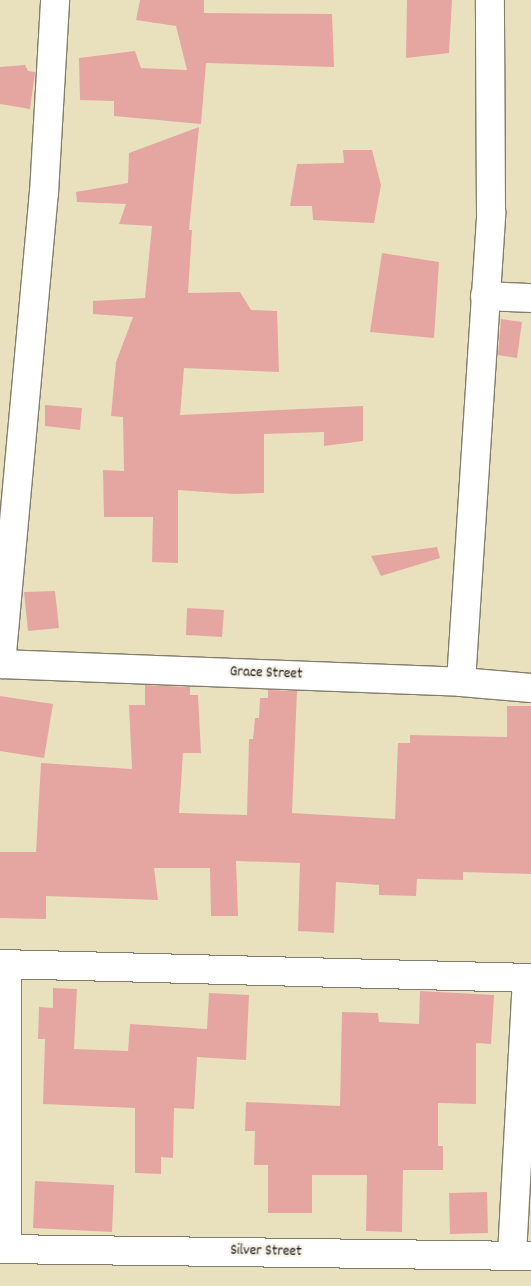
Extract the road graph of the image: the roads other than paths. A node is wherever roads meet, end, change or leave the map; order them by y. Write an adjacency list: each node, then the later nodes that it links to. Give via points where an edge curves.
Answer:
1 (55, 0): 5 (street, via 44,201)
2 (490, 0): 3 (street, via 492,212)
3 (485, 296): 4 (street); 6 (street)
4 (531, 298)
5 (1, 664): 6 (street, Grace Street)
6 (461, 682): 7 (street, Grace Street)
7 (531, 688)
8 (4, 964): 9 (street); 10 (street)
9 (529, 978): 11 (street)
10 (3, 1249): 11 (street, Silver Street)
11 (522, 1256)

